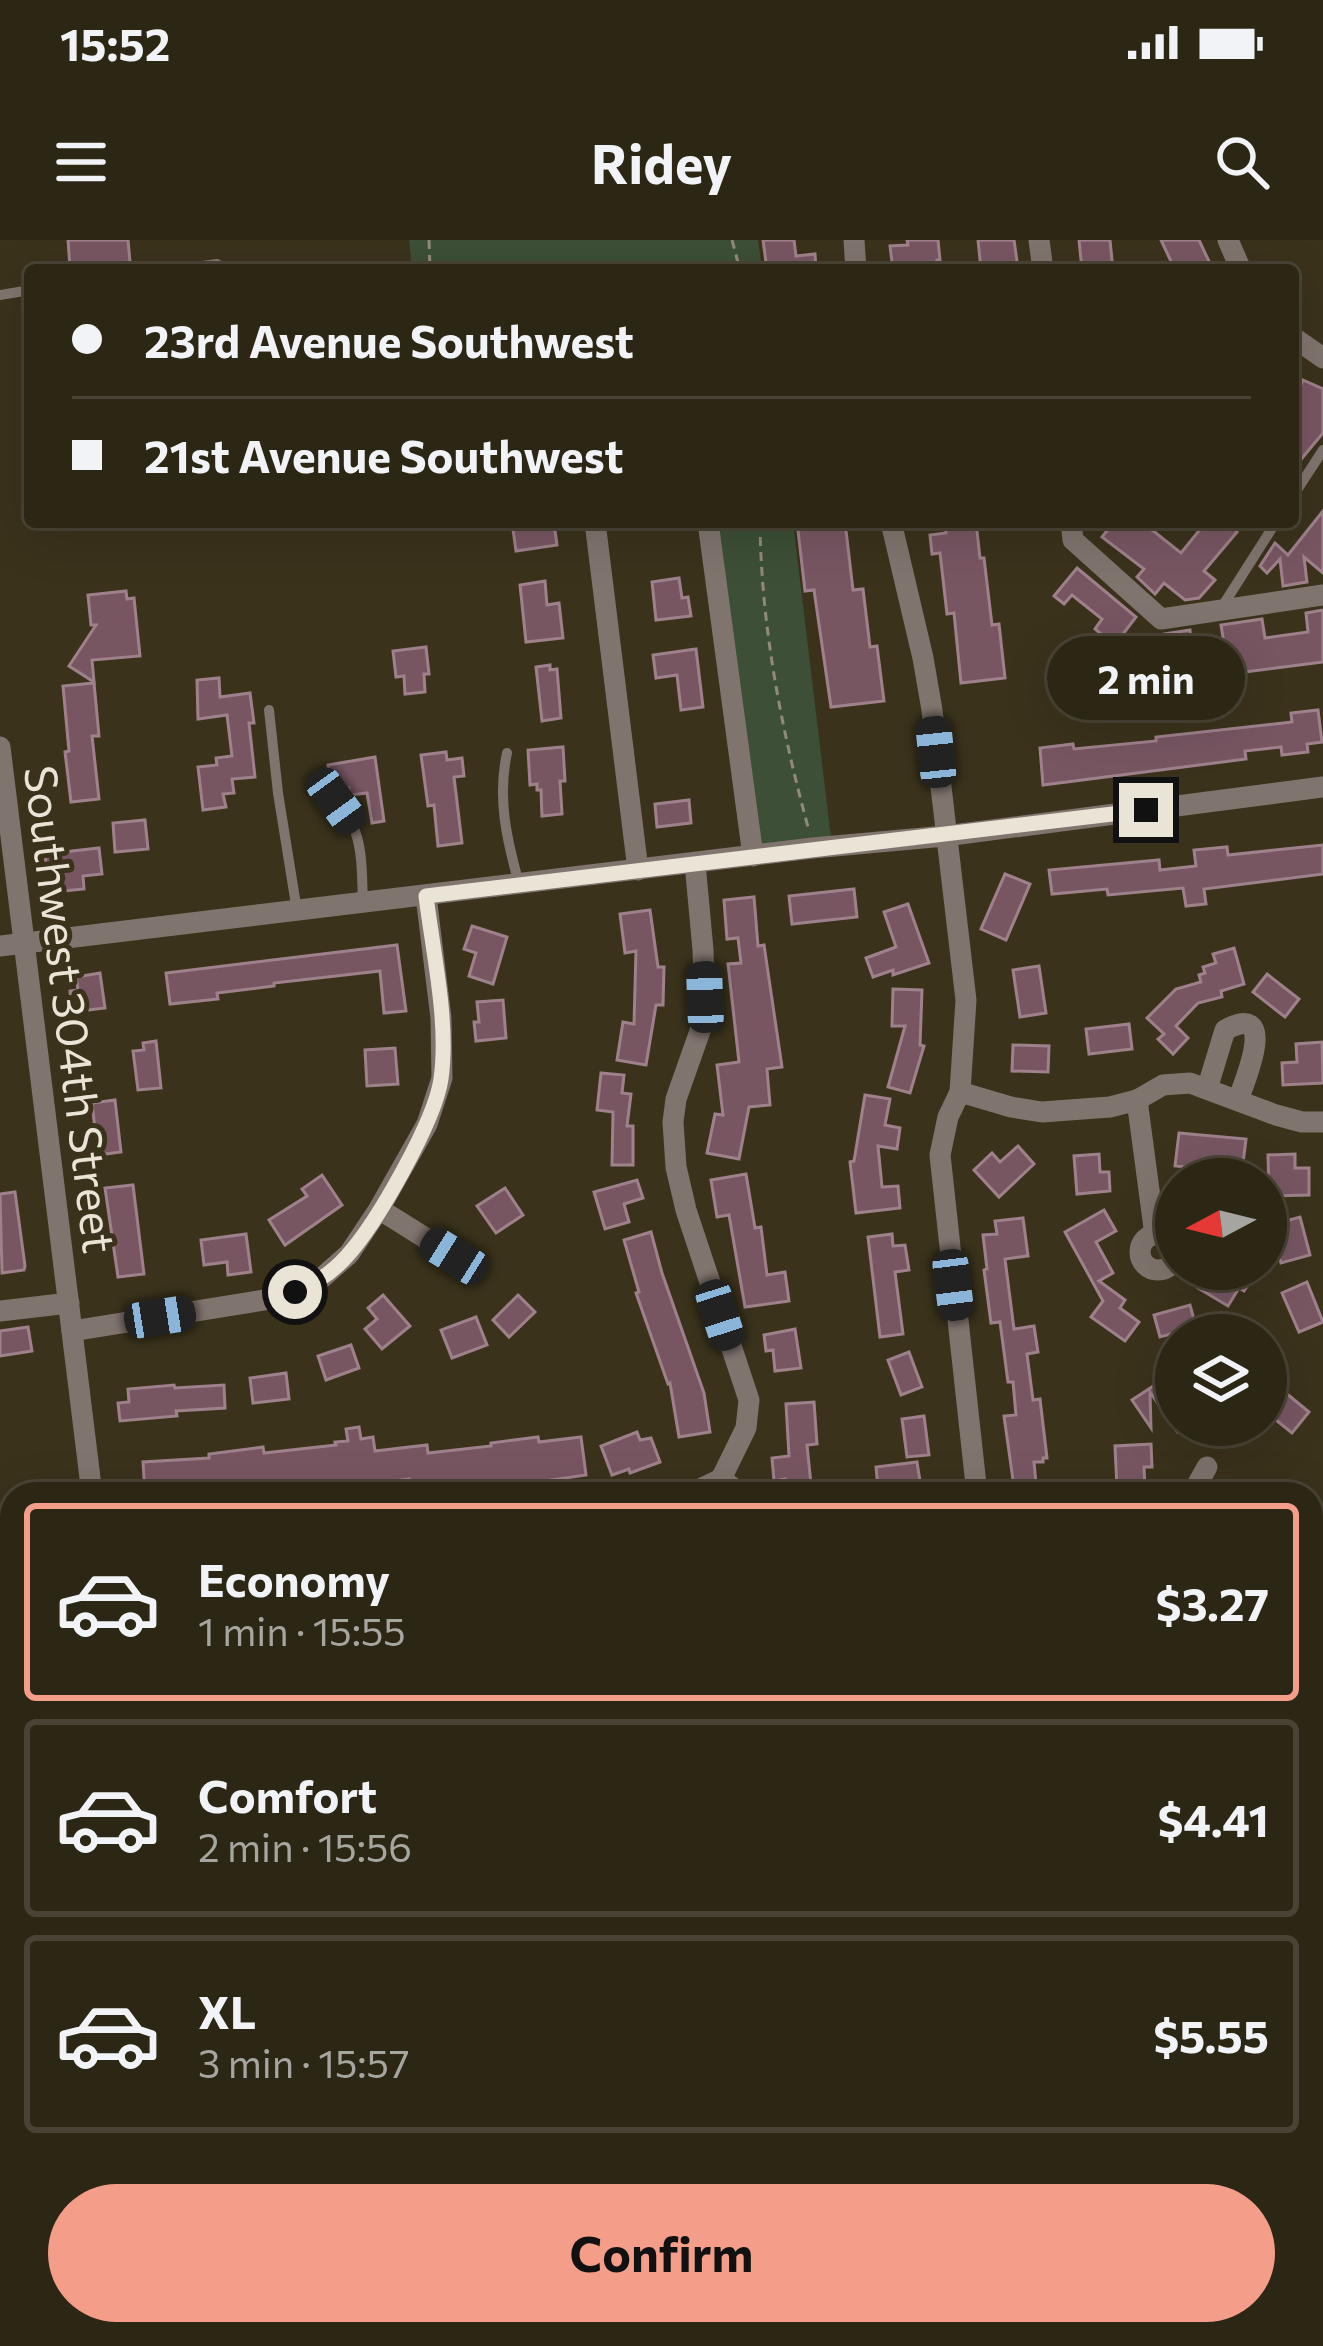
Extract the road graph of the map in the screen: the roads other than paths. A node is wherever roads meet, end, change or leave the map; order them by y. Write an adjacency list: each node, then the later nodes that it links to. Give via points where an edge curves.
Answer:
1 (1323, 450): 2 (lane)
2 (1299, 487)
3 (596, 528): 18 (street)
4 (709, 528): 16 (street)
5 (892, 528): 15 (street, via 923,658)
6 (1272, 528): 9 (lane)
7 (1072, 531): 9 (street, via 1161,620)
8 (1323, 596): 9 (street)
9 (1220, 610)
10 (269, 710): 22 (lane)
11 (0, 747): 23 (street, Southwest 304th Street)
12 (507, 753): 19 (lane, via 503,816)
13 (1323, 787): 15 (street)
14 (316, 790): 21 (lane, via 357,829)
15 (945, 836): 16 (street); 26 (street, via 966,1000)
16 (753, 856): 17 (street)
17 (695, 863): 18 (street); 37 (street, via 705,1017 673,1122 686,1210 749,1400 746,1428)
18 (638, 870): 19 (street)
19 (519, 884): 20 (street)
20 (426, 896): 21 (street); 30 (street, via 442,1078 428,1124)
21 (363, 903): 22 (street)
22 (298, 911): 23 (street)
23 (24, 945): 24 (street); 33 (street, Southwest 304th Street)
24 (0, 946)
25 (1207, 1089): 27 (street, via 1163,1084); 28 (street); 28 (street, via 1222,1035 1248,1027 1257,1047)
26 (960, 1092): 27 (street, via 1042,1112); 41 (street, via 940,1155)
27 (1137, 1100): 31 (street)
28 (1238, 1100): 29 (street)
29 (1323, 1122)
30 (379, 1209): 32 (street); 35 (street, via 350,1254 295,1292)
31 (1155, 1235)
32 (454, 1256)
33 (69, 1303): 34 (street); 35 (street, Southwest 304th Street)
34 (0, 1310)
35 (72, 1331): 38 (street, Southwest 304th Street)
36 (1207, 1467): 42 (street)
37 (722, 1479): 39 (street); 40 (street)
38 (91, 1482)
39 (716, 1482)
40 (726, 1482)
41 (976, 1482)
42 (1199, 1482)

